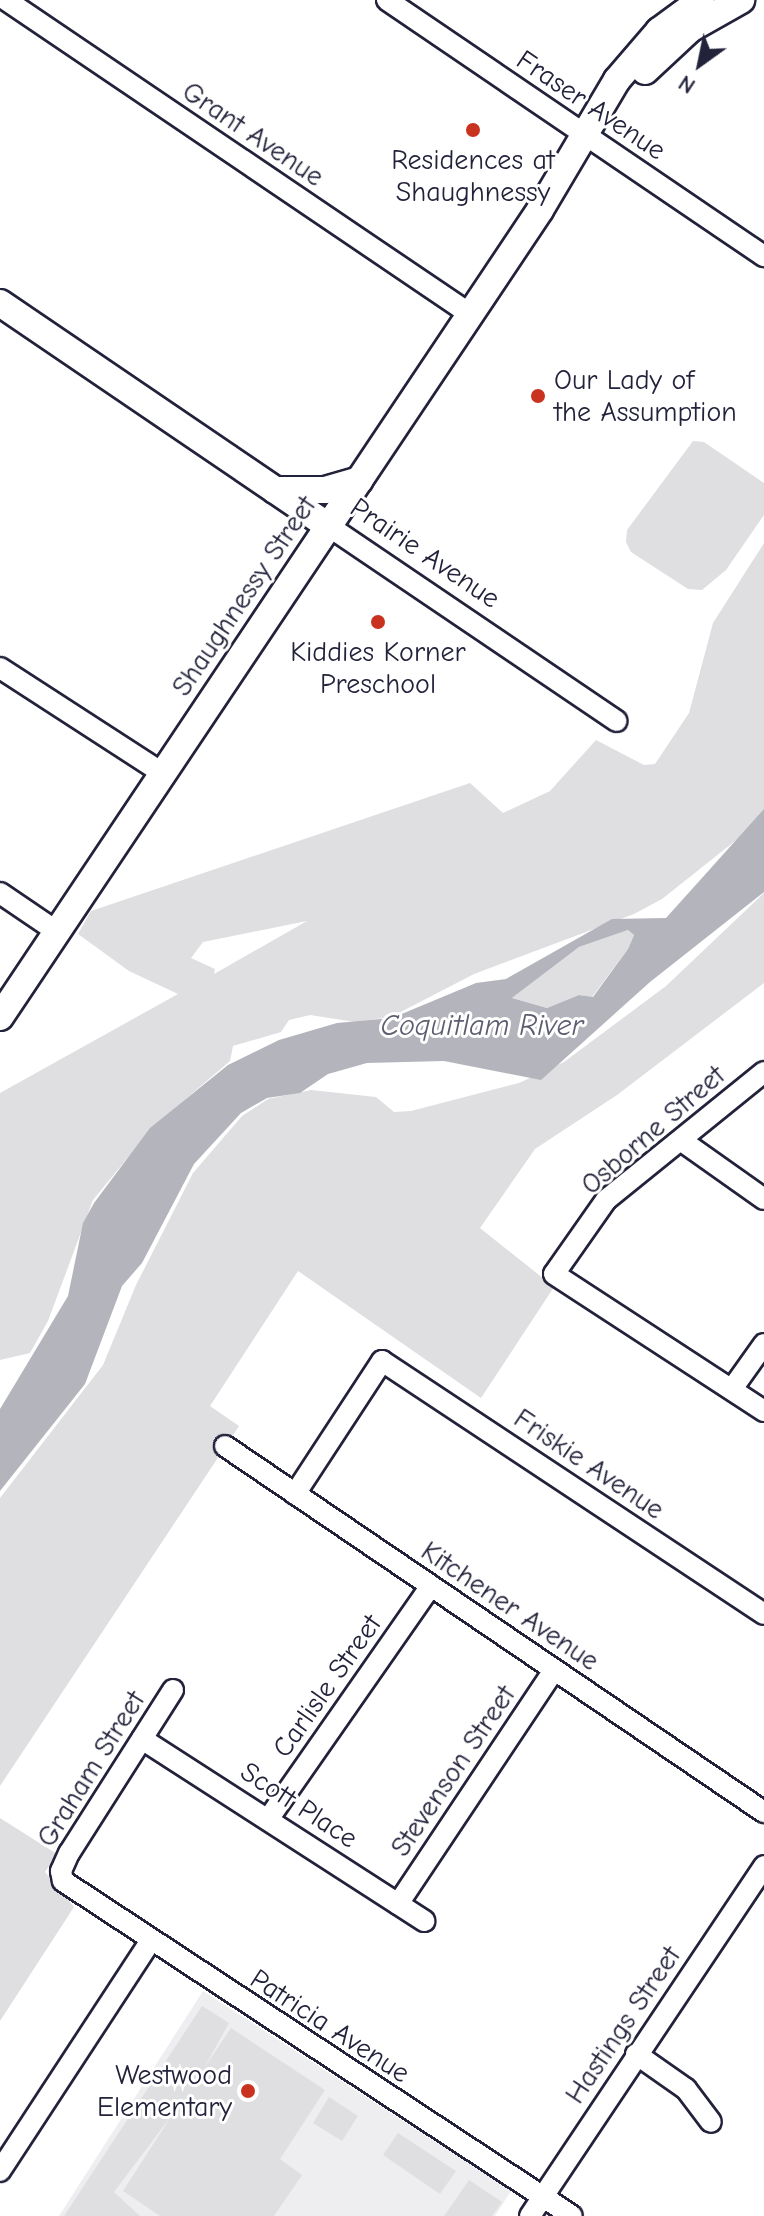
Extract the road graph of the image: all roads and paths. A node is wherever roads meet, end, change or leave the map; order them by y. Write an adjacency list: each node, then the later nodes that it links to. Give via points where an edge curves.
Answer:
1 (6, 0): 8 (street, Grant Avenue)
2 (387, 0): 5 (street, Fraser Avenue)
3 (701, 0): 5 (main road, Shaughnessy Street, via 646,44)
4 (741, 0): 5 (main road, Shaughnessy Street, via 662,52)
5 (589, 135): 6 (street, Fraser Avenue); 8 (main road, Shaughnessy Street)
6 (764, 256)
7 (0, 303): 10 (main road, Prairie Avenue)
8 (470, 314): 9 (main road, Shaughnessy Street)
9 (360, 480): 10 (main road, via 325,490); 11 (main road, Shaughnessy Street)
10 (275, 490): 11 (main road, Prairie Avenue)
11 (330, 527): 13 (street, Prairie Avenue); 14 (main road, Shaughnessy Street)
12 (0, 668): 14 (street)
13 (617, 721)
14 (164, 774): 16 (main road, Shaughnessy Street)
15 (0, 893): 16 (street)
16 (59, 933): 17 (main road, Shaughnessy Street)
17 (0, 1017)
18 (764, 1072): 19 (street, Osborne Street)
19 (682, 1141): 20 (street); 22 (street, Osborne Street, via 606,1200 554,1274)
20 (764, 1199)
21 (764, 1344): 22 (street)
22 (732, 1389): 23 (street)
23 (764, 1411)
24 (225, 1446): 25 (street, Kitchener Avenue)
25 (295, 1494): 26 (street, Kitchener Avenue); 27 (street, Friskie Avenue, via 382,1361)
26 (431, 1586): 28 (street, Kitchener Avenue); 32 (street, Carlisle Street)
27 (764, 1614)
28 (554, 1670): 31 (street, Kitchener Avenue); 35 (street, Stevenson Street)
29 (173, 1690): 30 (street, Graham Street)
30 (142, 1739): 32 (street, Scott Place); 34 (street, Graham Street, via 69,1853)
31 (764, 1812)
32 (269, 1818): 35 (street, Scott Place)
33 (764, 1866): 38 (street, Hastings Street)
34 (61, 1878): 37 (street, Patricia Avenue)
35 (398, 1904): 36 (street, Scott Place)
36 (424, 1921)
37 (150, 1942): 40 (street); 41 (street, Patricia Avenue)
38 (636, 2054): 39 (street, via 686,2089); 41 (street, Hastings Street)
39 (711, 2122)
40 (0, 2171)
41 (542, 2198): 42 (street, Hastings Street); 43 (street, Patricia Avenue)
42 (530, 2216)
43 (572, 2216)

